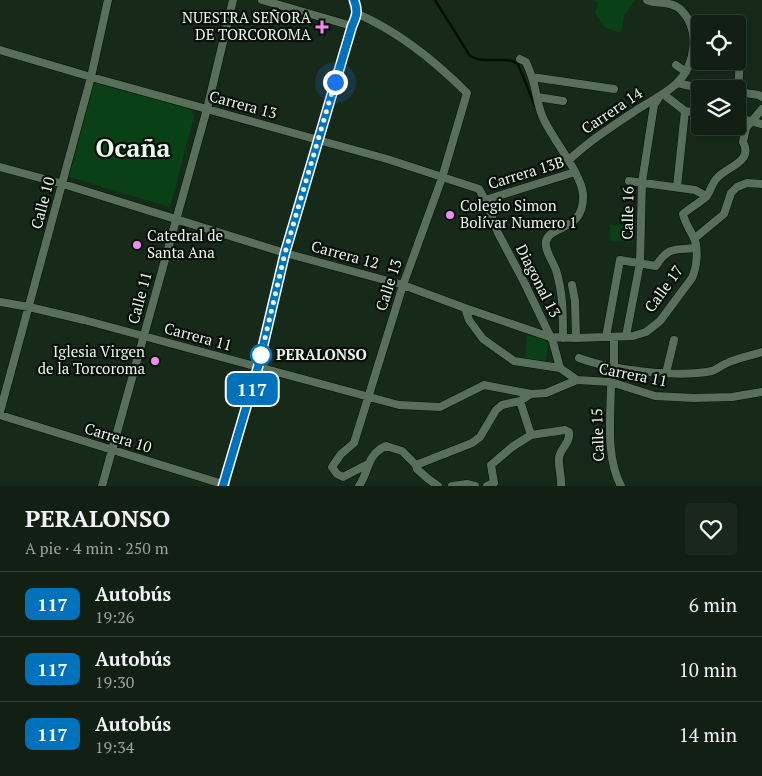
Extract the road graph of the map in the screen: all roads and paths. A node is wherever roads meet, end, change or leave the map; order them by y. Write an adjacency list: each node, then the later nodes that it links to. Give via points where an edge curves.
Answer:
1 (108, 0): 12 (street, Calle 10)
2 (233, 0): 22 (street, Calle 11)
3 (262, 0): 7 (street)
4 (354, 0): 6 (street)
5 (647, 0): 11 (street, via 675,6 689,20 693,56)
6 (358, 14): 7 (street); 33 (street, Calle 13, via 404,40 467,94)
7 (352, 26): 29 (street)
8 (0, 50): 12 (street, Carrera 13)
9 (520, 59): 13 (street, via 526,62)
10 (676, 65): 11 (street)
11 (686, 72): 14 (street)
12 (91, 77): 22 (street, Carrera 13); 36 (street, Calle 10)
13 (532, 78): 16 (street); 19 (street)
14 (677, 83): 15 (street); 18 (street)
15 (691, 86)
16 (614, 89)
17 (746, 93): 20 (street)
18 (663, 94): 24 (street, Carrera 14); 30 (street, Carrera 14, via 586,144); 35 (street, Calle 16, via 654,105)
19 (537, 97): 21 (street); 30 (street, via 544,121)
20 (762, 97)
21 (563, 101)
22 (207, 109): 29 (street, Carrera 13); 42 (street, Calle 11)
23 (762, 109): 27 (street, Calle 17)
24 (685, 110): 25 (street, Carrera 14); 38 (street)
25 (691, 111)
26 (746, 120): 27 (street)
27 (751, 122): 28 (street); 40 (street, Calle 17, via 743,135 745,154 740,162 715,179)
28 (762, 124)
29 (318, 139): 33 (street, Carrera 13); 45 (street)
30 (568, 161): 32 (street)
31 (0, 167): 36 (street, Carrera 12)
32 (575, 172): 41 (street, Carrera 13B); 56 (street, via 582,184 582,210 573,222 546,240 562,295)
33 (442, 178): 39 (street, Carrera 13); 47 (street, Calle 13)
34 (629, 181): 35 (street)
35 (642, 182): 38 (street); 46 (street, Calle 16)
36 (63, 184): 42 (street, Carrera 12); 50 (street, Calle 10)
37 (762, 184): 43 (street, via 747,183 737,187 731,193 724,214)
38 (677, 187): 40 (street)
39 (478, 190): 41 (street, Diagonal 13)
40 (706, 196): 43 (street, Calle 17, via 683,214)
41 (485, 200): 53 (street, Diagonal 13, via 498,233)
42 (175, 220): 45 (street, Carrera 12); 52 (street, Calle 11)
43 (695, 238): 44 (street, Calle 17)
44 (696, 248): 46 (street, via 674,249 656,266); 54 (street, Calle 17, via 696,270 668,311 646,332)
45 (285, 253): 47 (street, Carrera 12); 62 (street)
46 (640, 263): 54 (street, Calle 16); 55 (street, via 620,260)
47 (403, 285): 51 (street, Carrera 12); 69 (street, Calle 13)
48 (572, 285): 57 (street)
49 (0, 302): 50 (street, Carrera 11)
50 (29, 307): 52 (street, Carrera 11); 71 (street, Calle 10)
51 (464, 308): 53 (street, Carrera 12); 63 (street, via 483,339 514,361)
52 (144, 336): 62 (street, Carrera 11); 74 (street, Calle 11)
53 (550, 336): 56 (street, Carrera 12); 63 (street, Diagonal 13)
54 (626, 336): 55 (street, Carrera 12)
55 (610, 337): 57 (street, Carrera 12); 61 (street)
56 (563, 338): 57 (street, Carrera 12)
57 (576, 338)
58 (674, 340): 64 (street)
59 (762, 352): 64 (street, via 714,370)
60 (579, 358): 61 (street)
61 (614, 366): 64 (street)
62 (258, 367): 69 (street, Carrera 11); 78 (street)
63 (560, 368): 65 (street)
64 (666, 373)
65 (577, 380): 66 (street, Carrera 11); 68 (street, Carrera 11, via 546,393)
66 (611, 382): 67 (street, Carrera 11, via 655,396 732,397); 85 (street, Calle 15, via 611,458)
67 (762, 392)
68 (531, 394): 69 (street, Carrera 11, via 484,386 434,408 399,405); 70 (street, Carrera 11)
69 (369, 396): 75 (street, Calle 13, via 354,443 332,467 343,477)
70 (520, 401): 73 (street); 76 (street, Carrera 11, via 502,405 496,410 480,437 472,443)
71 (0, 412)
72 (0, 416): 74 (street, Carrera 10)
73 (531, 435): 83 (street, via 491,465 494,483); 84 (street, via 569,432 568,443 559,456)
74 (113, 450): 77 (street, Calle 11); 78 (street, Carrera 10)
75 (368, 464): 76 (street, via 376,452 386,446 402,451); 79 (street)
76 (416, 465): 80 (street)
77 (102, 486)
78 (225, 486)
79 (359, 486)
80 (438, 486)
81 (452, 486): 82 (street)
82 (475, 486)
83 (487, 486)
84 (561, 486)
85 (620, 486)

